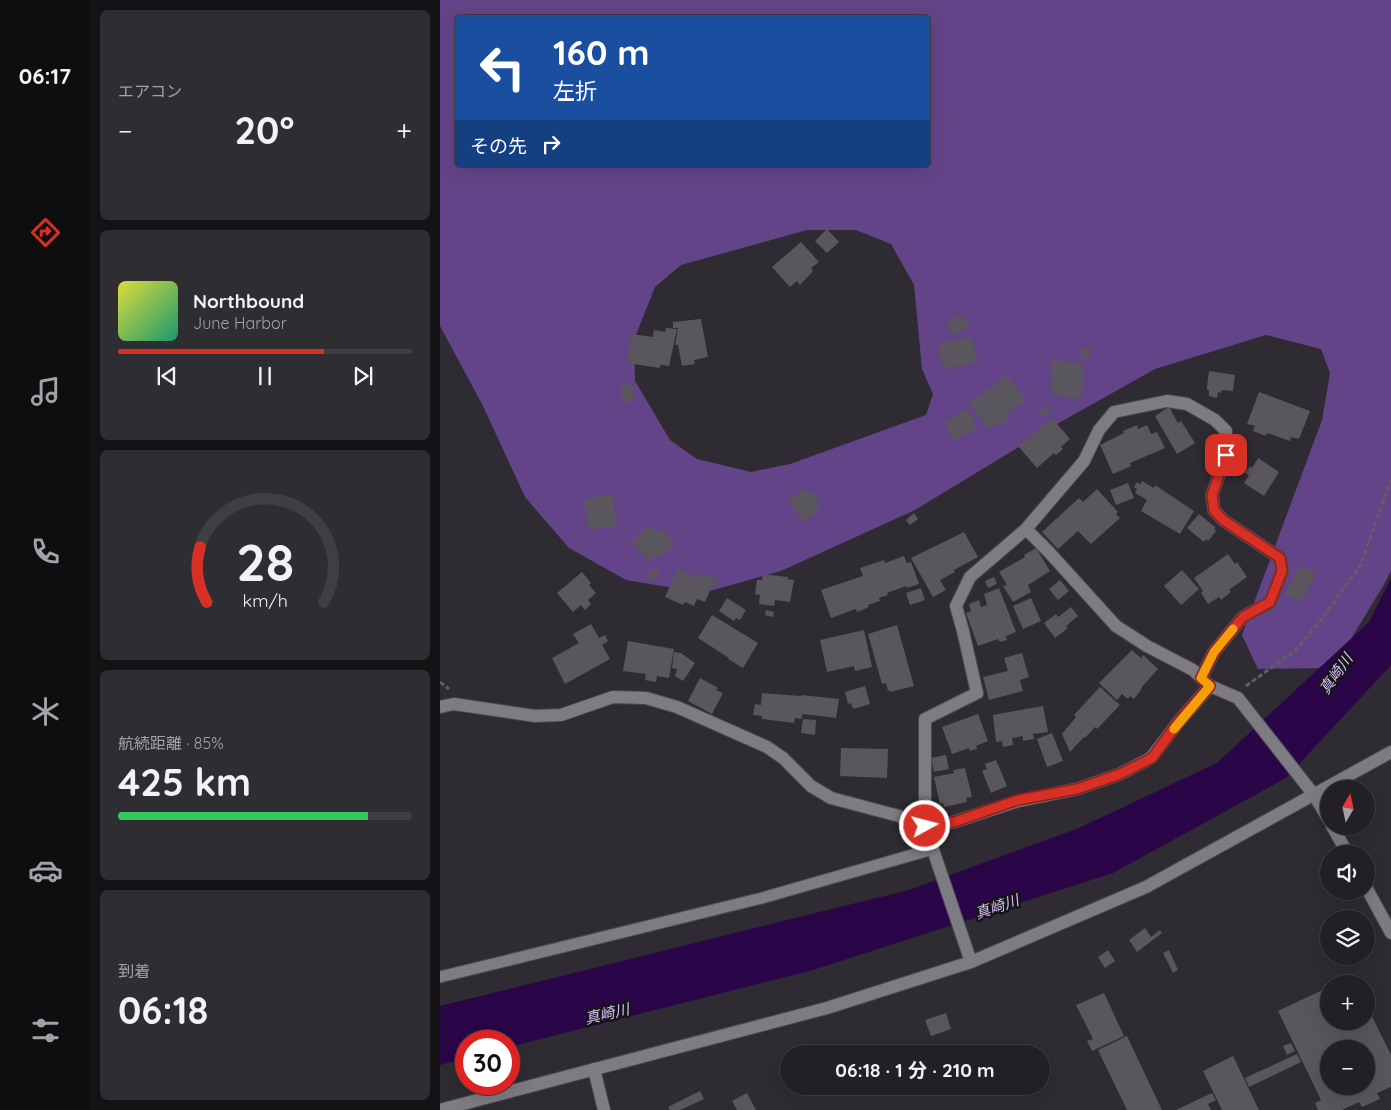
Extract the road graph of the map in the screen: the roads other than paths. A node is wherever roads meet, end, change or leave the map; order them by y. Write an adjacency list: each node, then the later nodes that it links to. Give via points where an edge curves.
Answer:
1 (1026, 529): 2 (street, via 1116,626 1193,670); 2 (street, via 1084,461 1099,430 1114,412 1166,401 1188,404 1215,420 1226,432 1226,455 1212,495 1214,510 1223,520 1280,558 1282,571 1270,602 1243,617 1214,652); 7 (street, via 970,577 956,606 977,694 924,719)
2 (1205, 682): 5 (street, via 1240,693); 7 (street, via 1152,758 1120,774 1077,789 1018,800 954,822)
3 (440, 707): 7 (street, via 454,704 534,716 561,715 613,697 646,698 676,706 767,747 811,786 831,798)
4 (1391, 752): 5 (street)
5 (1314, 795): 6 (street); 11 (street, via 1146,887)
6 (1320, 805)
7 (925, 826): 8 (street)
8 (933, 849): 11 (street); 12 (lane, via 762,898)
9 (1373, 900): 10 (street)
10 (1391, 933)
11 (971, 962): 13 (street, via 827,1008)
12 (440, 977)
13 (594, 1069): 14 (street); 15 (street)
14 (440, 1110)
15 (604, 1110)

